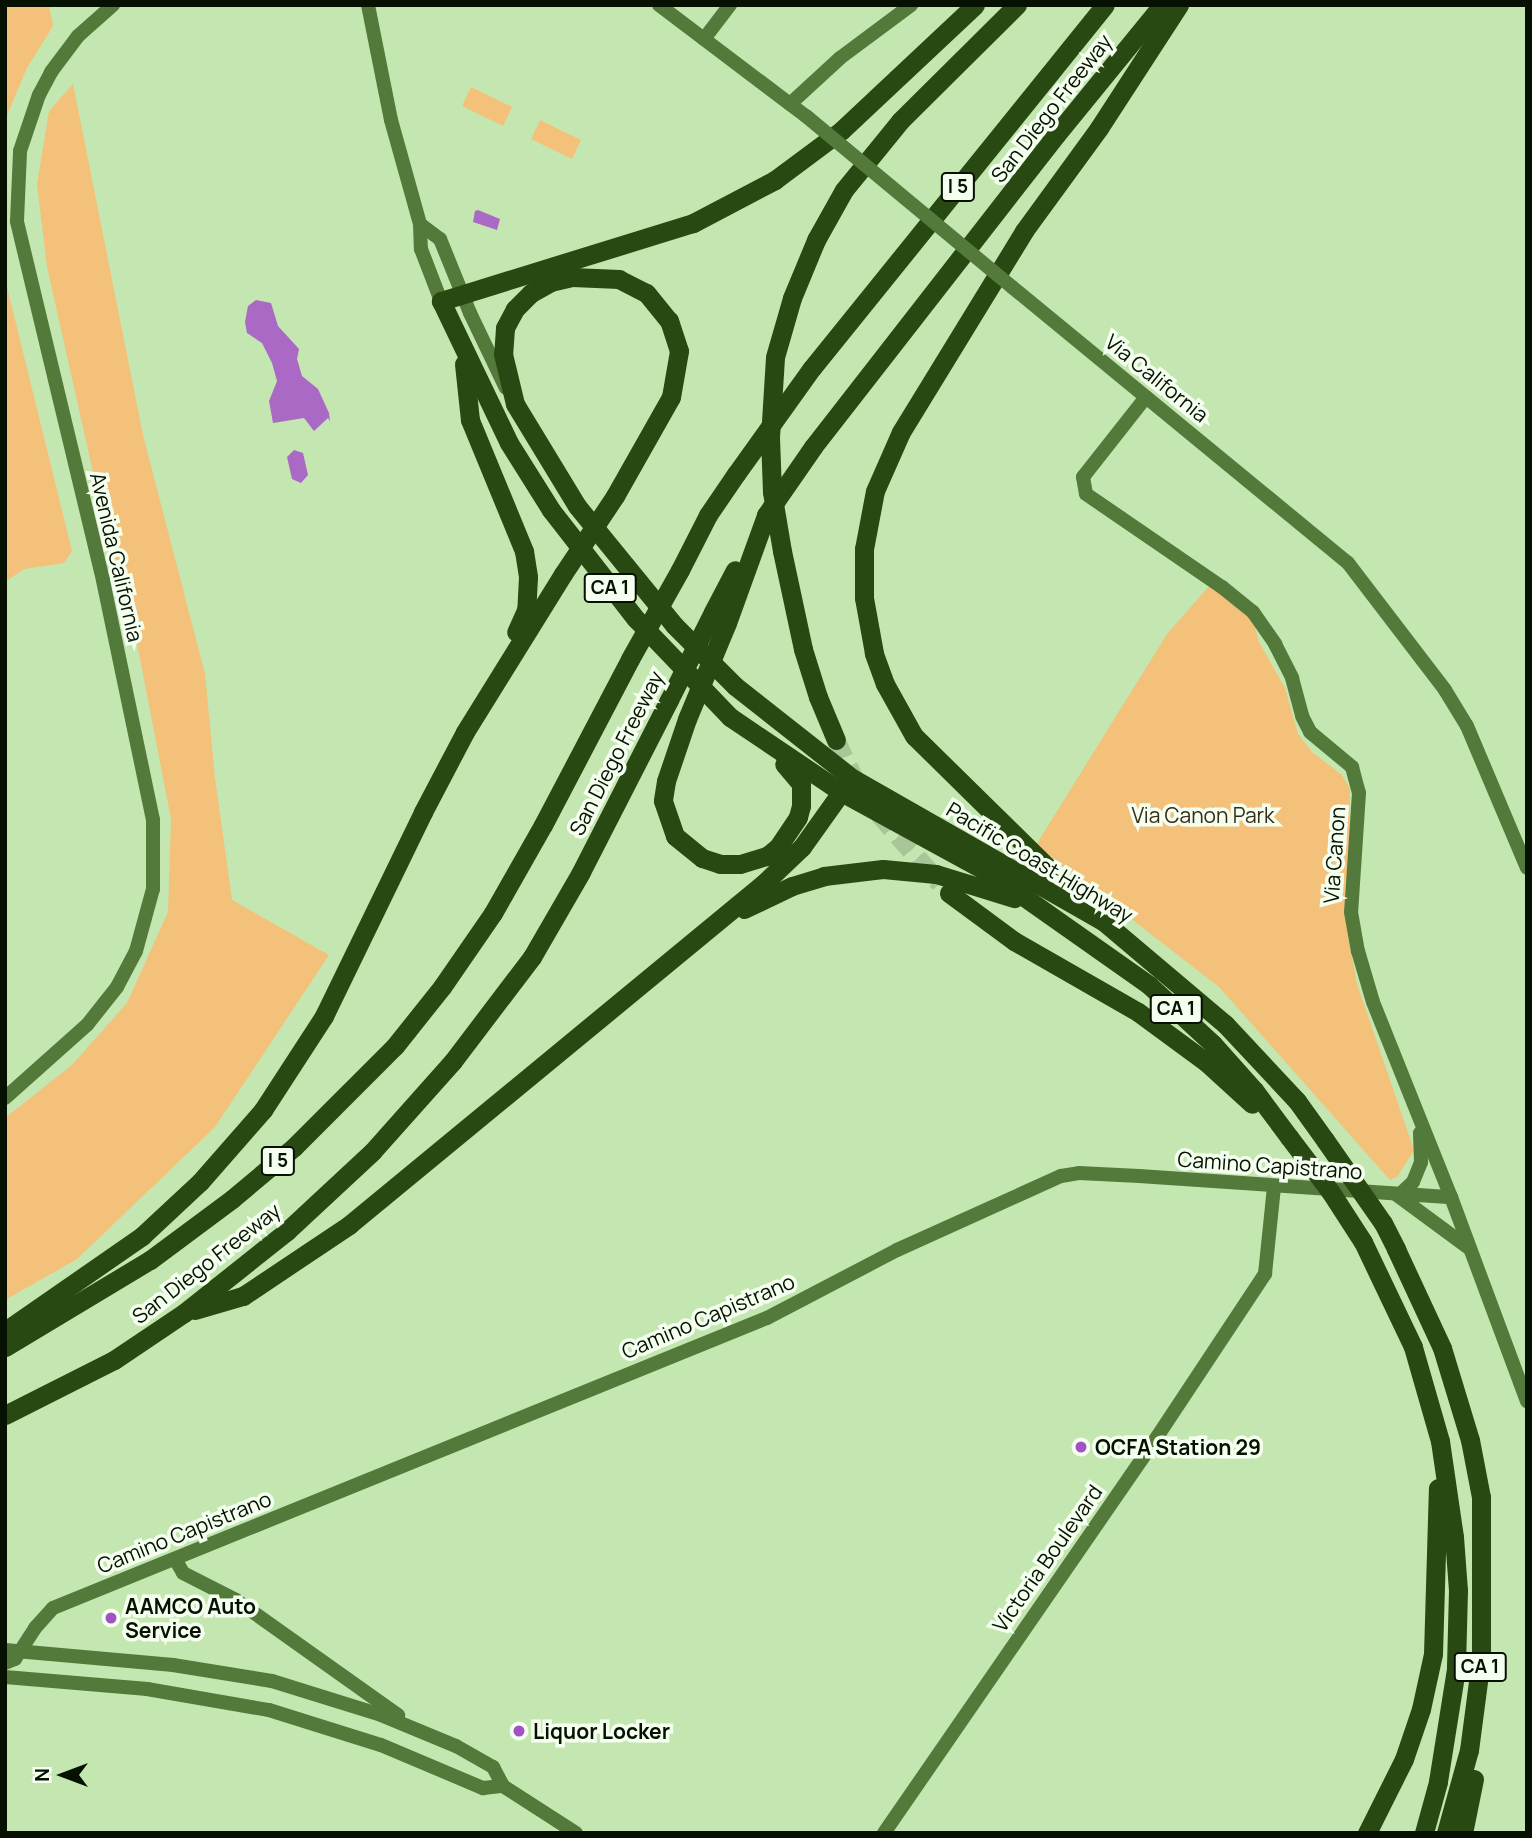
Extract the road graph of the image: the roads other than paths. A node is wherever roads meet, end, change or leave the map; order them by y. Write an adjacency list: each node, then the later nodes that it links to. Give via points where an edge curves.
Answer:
1 (113, 5): 30 (main road, Avenida California, via 78,36 39,95 20,151 17,221 103,580 153,820 153,889 136,951 117,987 87,1025)
2 (369, 5): 13 (main road, via 391,120)
3 (659, 5): 11 (main road, Via California)
4 (730, 5): 11 (main road)
5 (911, 5): 12 (main road, via 840,58)
6 (975, 5): 14 (highway, via 842,130 775,180 693,223)
7 (1017, 5): 23 (highway, via 900,121 844,190 816,240 792,298 775,357 772,492 803,649)
8 (1105, 5): 39 (highway, San Diego Freeway / I 5, bridge, via 812,368 736,474 708,515 493,913 387,1055 294,1147 232,1199 150,1260)
9 (1162, 5): 19 (highway, San Diego Freeway / I 5, bridge, via 813,447)
10 (1179, 5): 29 (highway, via 1099,128 1024,231 901,432 875,491 864,549 864,598 874,653 885,684 914,736)
11 (704, 39): 12 (main road, Via California)
12 (790, 104): 17 (main road, Via California, bridge)
13 (420, 224): 14 (main road, Pacific Coast Highway, via 440,239); 15 (main road, via 421,249)
14 (462, 293): 15 (highway); 18 (main road, Pacific Coast Highway / CA 1)
15 (440, 301): 16 (highway, Pacific Coast Highway / CA 1)
16 (463, 352): 21 (highway, via 470,421 524,551 528,577 526,610); 22 (highway, Pacific Coast Highway / CA 1, via 509,443 559,521 636,619)
17 (1146, 397): 25 (main road, Via California, via 1348,563 1456,708); 31 (main road, Via Canon, via 1083,477 1086,494 1253,612 1292,678 1310,732 1352,767 1359,793 1351,912 1373,1002)
18 (515, 404): 21 (highway, bridge, via 503,341 505,328 515,309 551,282 594,276 620,279 646,293 669,321 679,351 671,397 615,496); 24 (highway, Pacific Coast Highway / CA 1, via 577,506 674,625)
19 (766, 515): 20 (highway, San Diego Freeway / I 5, via 747,547); 20 (highway, via 743,579)
20 (720, 618): 22 (highway, bridge, via 664,791 667,820 675,836 695,854 731,865 772,853 798,817 802,796 795,774); 37 (highway, San Diego Freeway / I 5, bridge, via 668,700 581,872 532,957 453,1061 372,1152 287,1231)
21 (492, 686): 38 (highway, via 422,812 324,1016 263,1110 200,1182 142,1236)
22 (730, 718): 24 (highway, Pacific Coast Highway / CA 1)
23 (836, 740)
24 (846, 785): 27 (highway, Pacific Coast Highway / CA 1); 28 (highway, via 802,847); 29 (highway, Pacific Coast Highway / CA 1)
25 (1527, 868)
26 (949, 893): 32 (highway, via 1014,941 1138,1012 1206,1062)
27 (1039, 907): 28 (highway, via 936,874 883,869 803,883); 32 (highway, Pacific Coast Highway / CA 1, via 1171,1004 1254,1090)
28 (724, 918): 37 (highway, via 349,1225 243,1296)
29 (1103, 921): 43 (highway, Pacific Coast Highway / CA 1, bridge, via 1224,1024 1297,1101 1383,1223 1442,1348 1470,1440)
30 (5, 1098)
31 (1420, 1125): 34 (main road, via 1422,1162 1413,1182); 35 (main road, Via Canon)
32 (1289, 1138): 42 (highway, Pacific Coast Highway / CA 1, bridge, via 1363,1242 1413,1347)
33 (1274, 1188): 34 (main road, Camino Capistrano); 44 (main road, Camino Capistrano, via 1117,1175 1061,1176 897,1250 767,1318); 52 (main road, Victoria Boulevard, via 1265,1274)
34 (1398, 1195): 35 (main road, Camino Capistrano); 36 (main road)
35 (1451, 1197): 36 (main road, Via Canon)
36 (1470, 1249): 40 (main road, Via Canon)
37 (184, 1313): 41 (highway, San Diego Freeway / I 5, via 114,1360)
38 (5, 1331)
39 (5, 1347)
40 (1527, 1401)
41 (5, 1415)
42 (1440, 1441): 53 (highway, via 1433,1654 1404,1759); 54 (highway, Pacific Coast Highway / CA 1, via 1458,1590 1456,1668 1438,1782)
43 (1481, 1497): 55 (highway, Pacific Coast Highway / CA 1, via 1481,1659 1469,1750); 56 (highway, via 1492,1657 1486,1724)
44 (175, 1559): 46 (main road, Camino Capistrano, via 53,1608); 49 (main road, via 183,1573 236,1600)
45 (5, 1650): 46 (main road)
46 (21, 1651): 47 (main road, Camino Capistrano); 49 (main road, via 272,1681)
47 (5, 1663)
48 (5, 1677): 50 (main road, via 148,1689 269,1710 381,1745 483,1787)
49 (415, 1728): 50 (main road, via 493,1767)
50 (503, 1786): 51 (main road)
51 (576, 1833)
52 (884, 1833)
53 (1367, 1833)
54 (1424, 1833)
55 (1446, 1833)
56 (1463, 1833)

